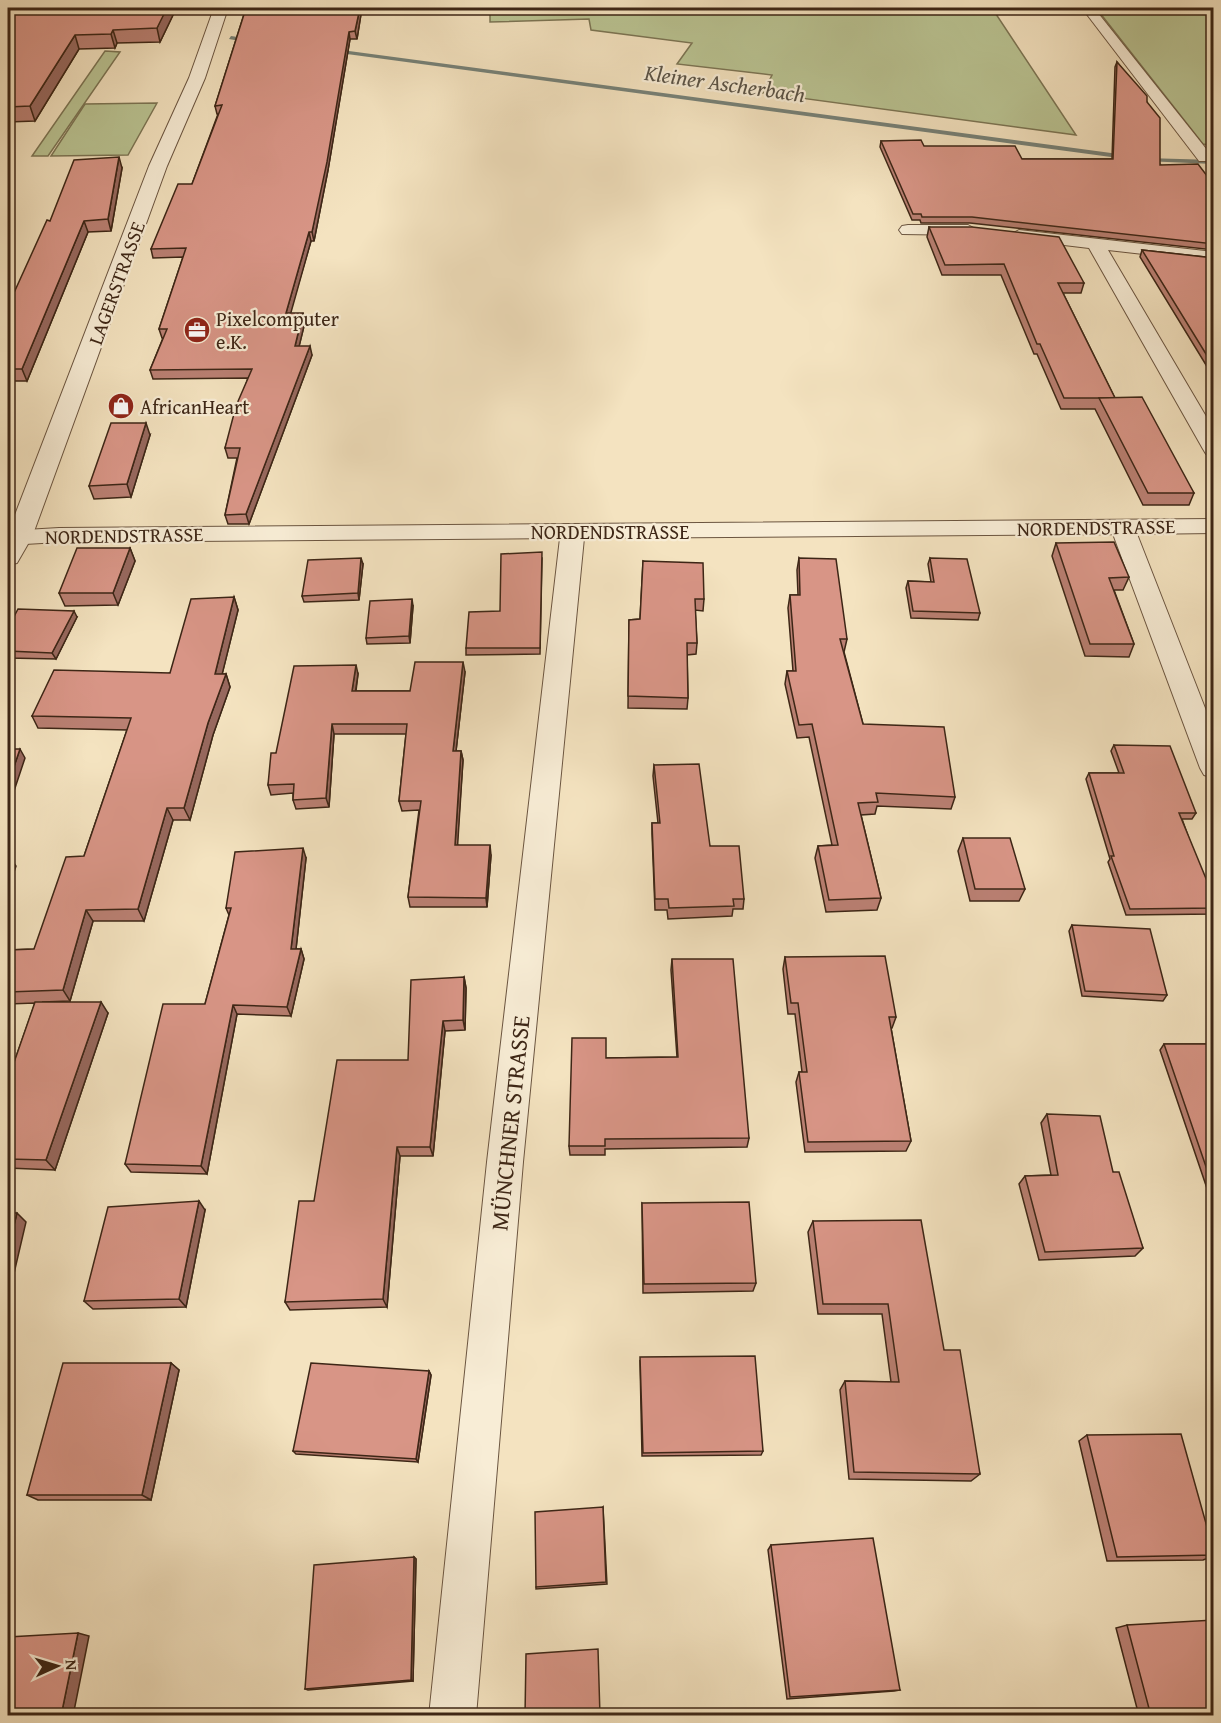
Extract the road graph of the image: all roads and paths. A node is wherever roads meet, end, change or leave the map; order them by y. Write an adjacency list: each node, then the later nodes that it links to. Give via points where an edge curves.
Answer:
1 (221, 8): 13 (street, LAGERSTRASSE, via 197,78 158,166)
2 (1088, 8): 3 (street)
3 (1205, 158)
4 (908, 230): 5 (street)
5 (981, 231)
6 (1004, 233): 7 (street)
7 (1095, 243): 8 (street); 9 (street)
8 (1214, 257)
9 (1214, 450)
10 (1122, 526): 11 (street, NORDENDSTRASSE); 12 (street, NORDENDSTRASSE); 14 (street)
11 (1214, 526)
12 (573, 531): 13 (street, NORDENDSTRASSE); 15 (street, MÜNCHNER STRASSE, via 505,1162)
13 (12, 544)
14 (1214, 768)
15 (453, 1716)

